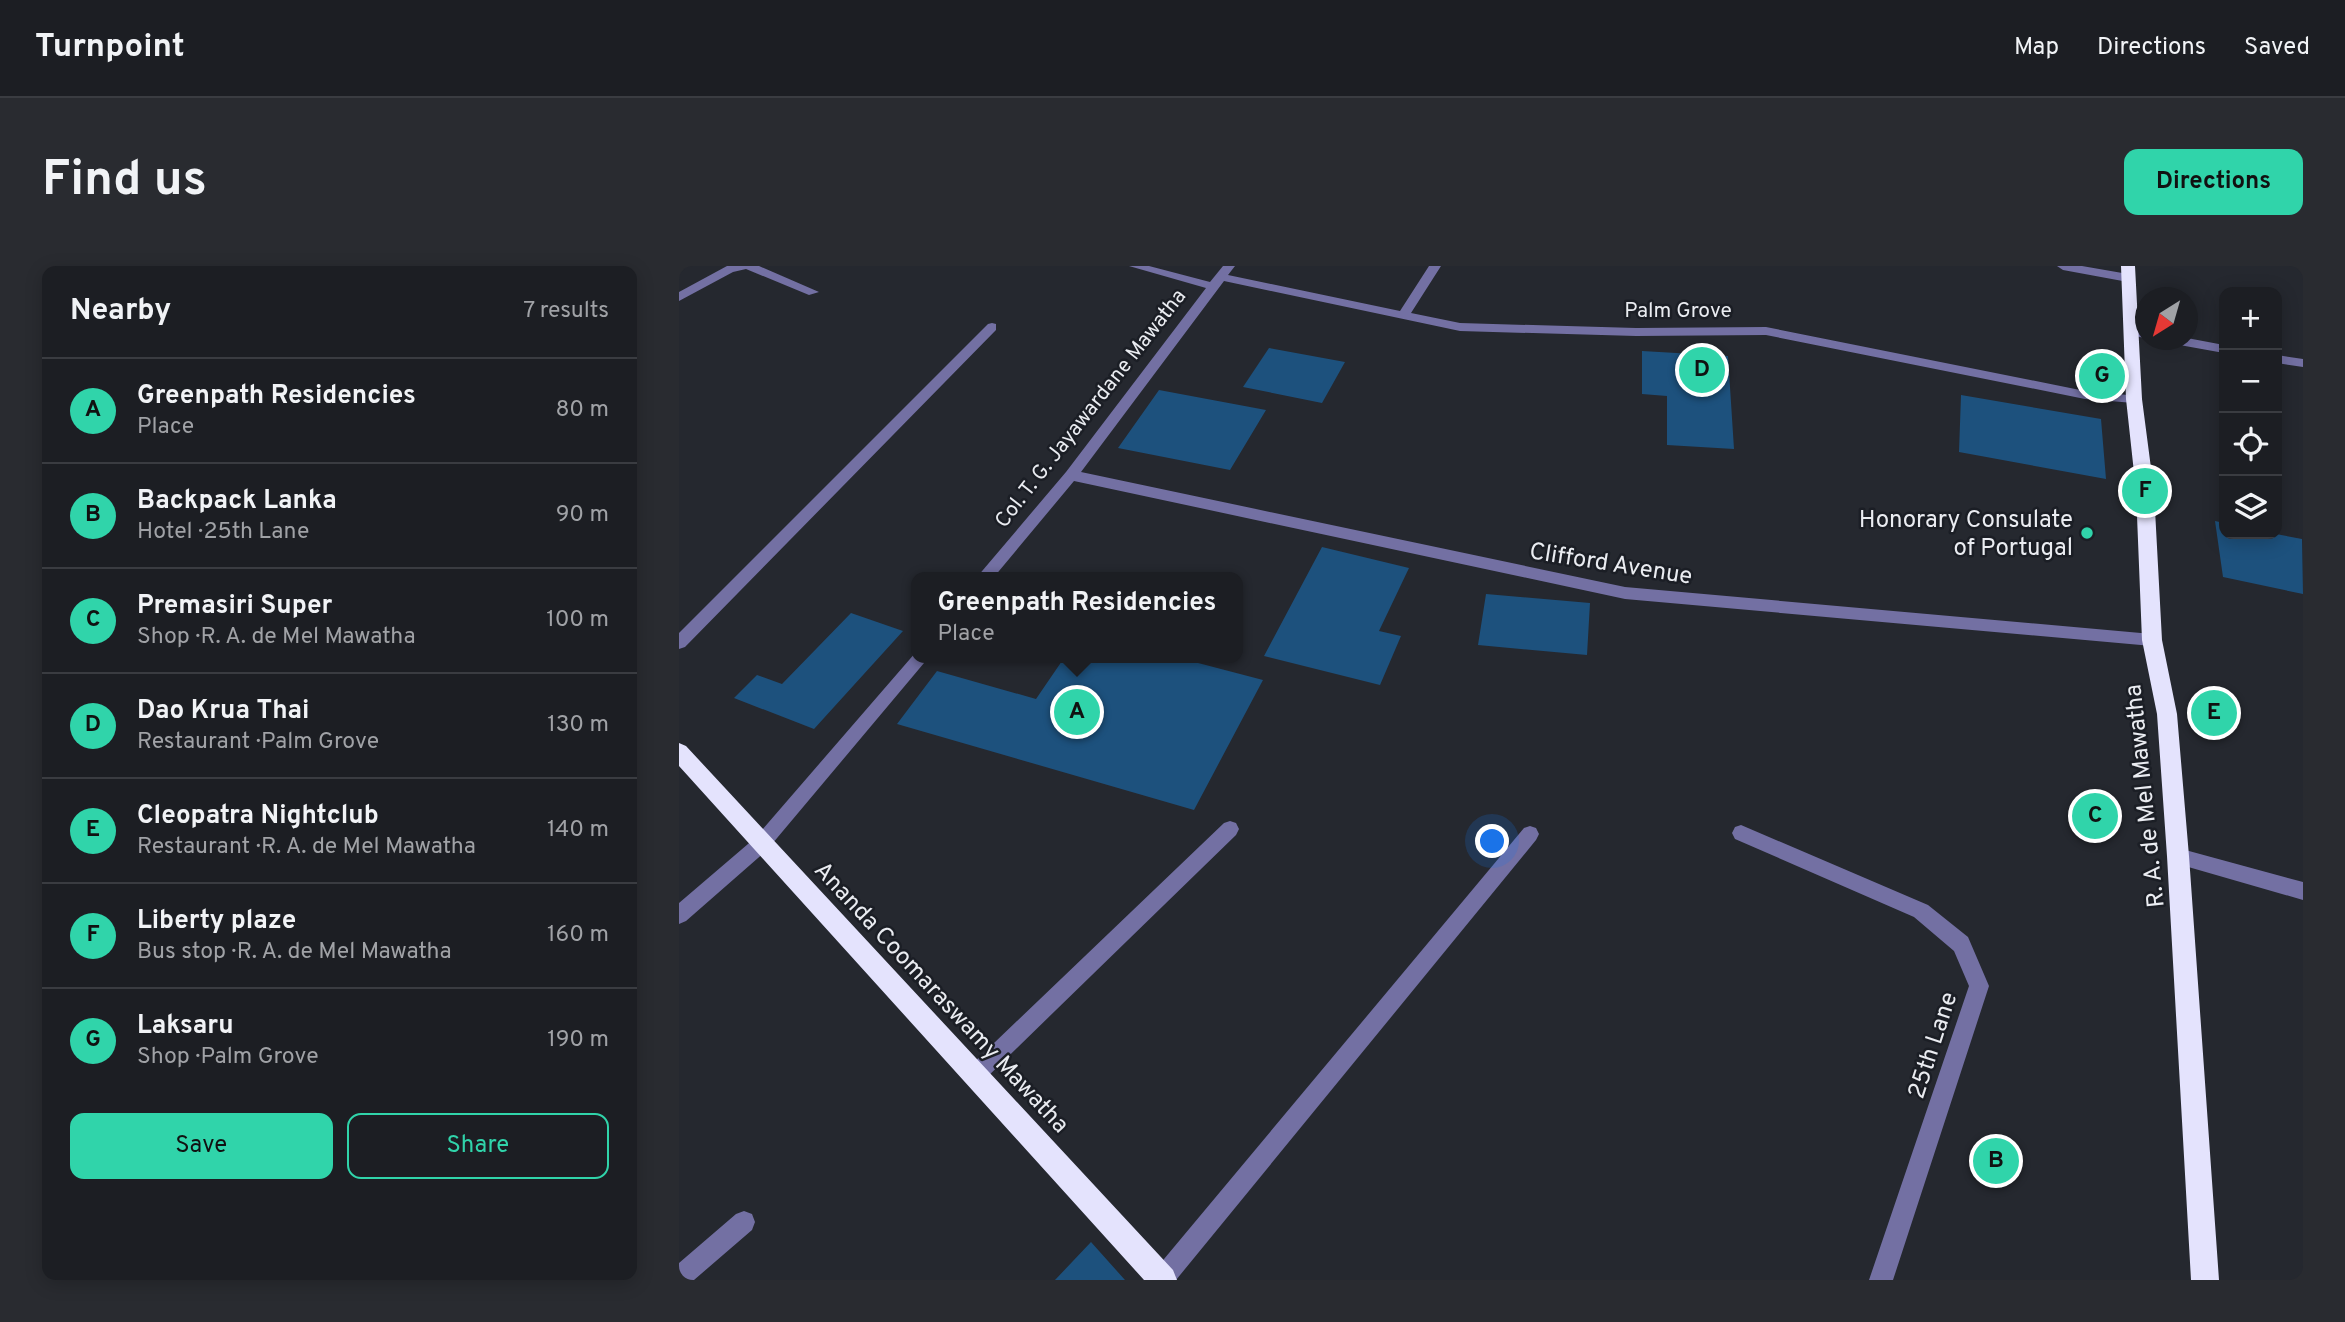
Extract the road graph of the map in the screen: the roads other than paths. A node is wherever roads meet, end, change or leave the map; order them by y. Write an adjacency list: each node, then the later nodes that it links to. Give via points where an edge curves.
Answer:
1 (747, 266): 5 (street); 8 (street)
2 (1135, 266): 7 (street, Palm Grove)
3 (1435, 266): 11 (street)
4 (2063, 266): 6 (street)
5 (726, 267): 9 (street)
6 (2128, 272): 10 (highway, R. A. de Mel Mawatha)
7 (1221, 277): 11 (street, Palm Grove); 19 (street, Col. T. G. Jayawardane Mawatha)
8 (813, 292)
9 (679, 297)
10 (2135, 311)
11 (1403, 315): 18 (street, Palm Grove, via 1460,327 1766,331 2085,394)
12 (992, 327): 22 (street)
13 (2198, 344): 14 (street)
14 (2219, 348)
15 (2138, 350): 18 (highway, R. A. de Mel Mawatha)
16 (2282, 360): 17 (street)
17 (2303, 363)
18 (2134, 399): 21 (highway, R. A. de Mel Mawatha, via 2145,491)
19 (1071, 475): 20 (street, Col. T. G. Jayawardane Mawatha); 21 (street, Clifford Avenue, via 1625,593)
20 (989, 572)
21 (2152, 640): 29 (highway, R. A. de Mel Mawatha, via 2167,714)
22 (679, 643)
23 (914, 663): 28 (street)
24 (679, 752): 28 (highway, Ananda Coomaraswamy Mawatha)
25 (1230, 829): 32 (street)
26 (1741, 833): 36 (street, 25th Lane, via 1921,911 1961,944 1979,986)
27 (1530, 834): 35 (street)
28 (761, 844): 31 (street); 32 (highway, Ananda Coomaraswamy Mawatha)
29 (2178, 856): 30 (street); 37 (highway, R. A. de Mel Mawatha)
30 (2303, 891)
31 (679, 915)
32 (976, 1074): 35 (highway, Ananda Coomaraswamy Mawatha)
33 (744, 1222): 34 (street)
34 (679, 1278)
35 (1162, 1279)
36 (1881, 1280)
37 (2205, 1280)

